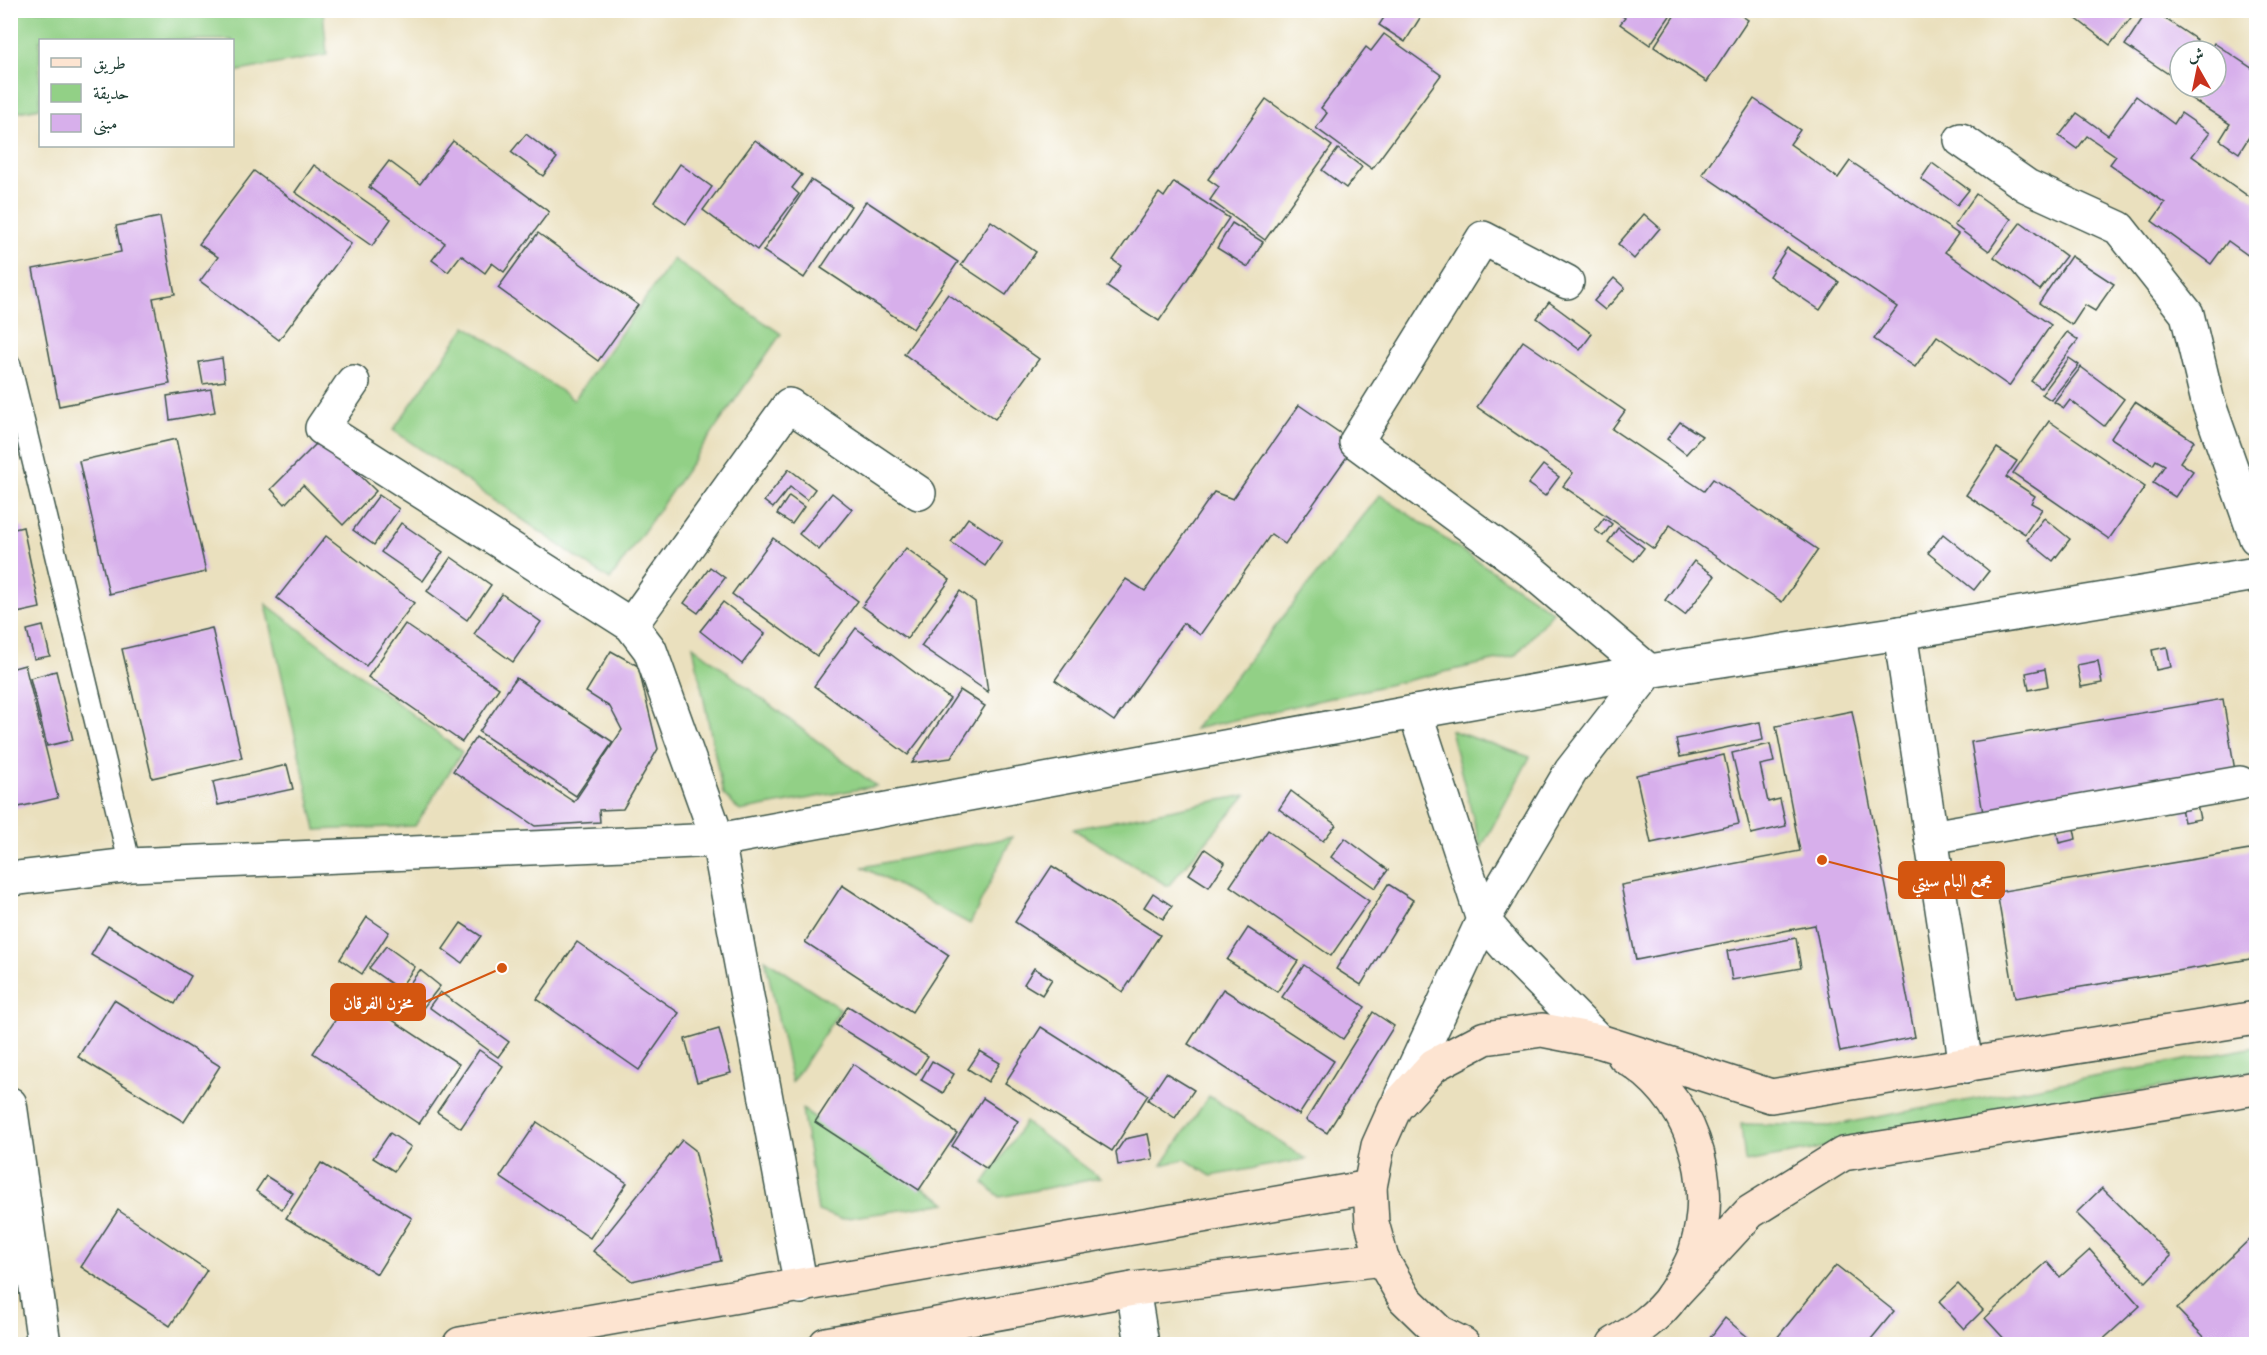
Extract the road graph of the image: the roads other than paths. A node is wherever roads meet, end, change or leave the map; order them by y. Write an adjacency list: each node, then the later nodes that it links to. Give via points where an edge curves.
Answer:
1 (1961, 140): 6 (street, via 2027,186 2119,228 2187,314 2208,402)
2 (1567, 282): 10 (street, via 1483,238 1356,442 1531,572)
3 (10, 365): 15 (lane)
4 (353, 382): 8 (street, via 322,428)
5 (919, 493): 8 (street, via 789,405)
6 (2256, 538)
7 (2256, 574): 9 (street)
8 (631, 625): 14 (street, via 650,650)
9 (1900, 633): 10 (street); 13 (street)
10 (1649, 671): 11 (street); 17 (street, via 1571,771)
11 (1415, 712): 14 (street); 17 (street)
12 (2240, 783): 13 (street)
13 (1931, 837): 20 (street)
14 (718, 840): 15 (street); 26 (street)
15 (130, 865): 16 (street)
16 (10, 879)
17 (1484, 920): 19 (street); 23 (street)
18 (2256, 1018): 20 (main road)
19 (1599, 1041): 20 (main road, via 1771,1096); 23 (main road, via 1542,1030 1485,1038 1434,1065); 28 (main road, via 1643,1067 1677,1104 1699,1150 1705,1201 1700,1231 1696,1251)
20 (1966, 1066)
21 (2256, 1088): 28 (main road, via 1843,1154 1750,1212)
22 (10, 1104): 29 (street)
23 (1395, 1108): 24 (main road, via 1378,1146)
24 (1370, 1187): 25 (main road, via 1372,1223); 26 (main road)
25 (1382, 1259): 27 (main road); 33 (main road, via 1405,1299 1439,1332)
26 (801, 1287): 30 (main road)
27 (1133, 1289): 31 (main road); 32 (street)
28 (1672, 1296): 34 (main road, via 1644,1325)
29 (44, 1344)
30 (460, 1344)
31 (826, 1344)
32 (1142, 1344)
33 (1463, 1344)
34 (1614, 1344)

